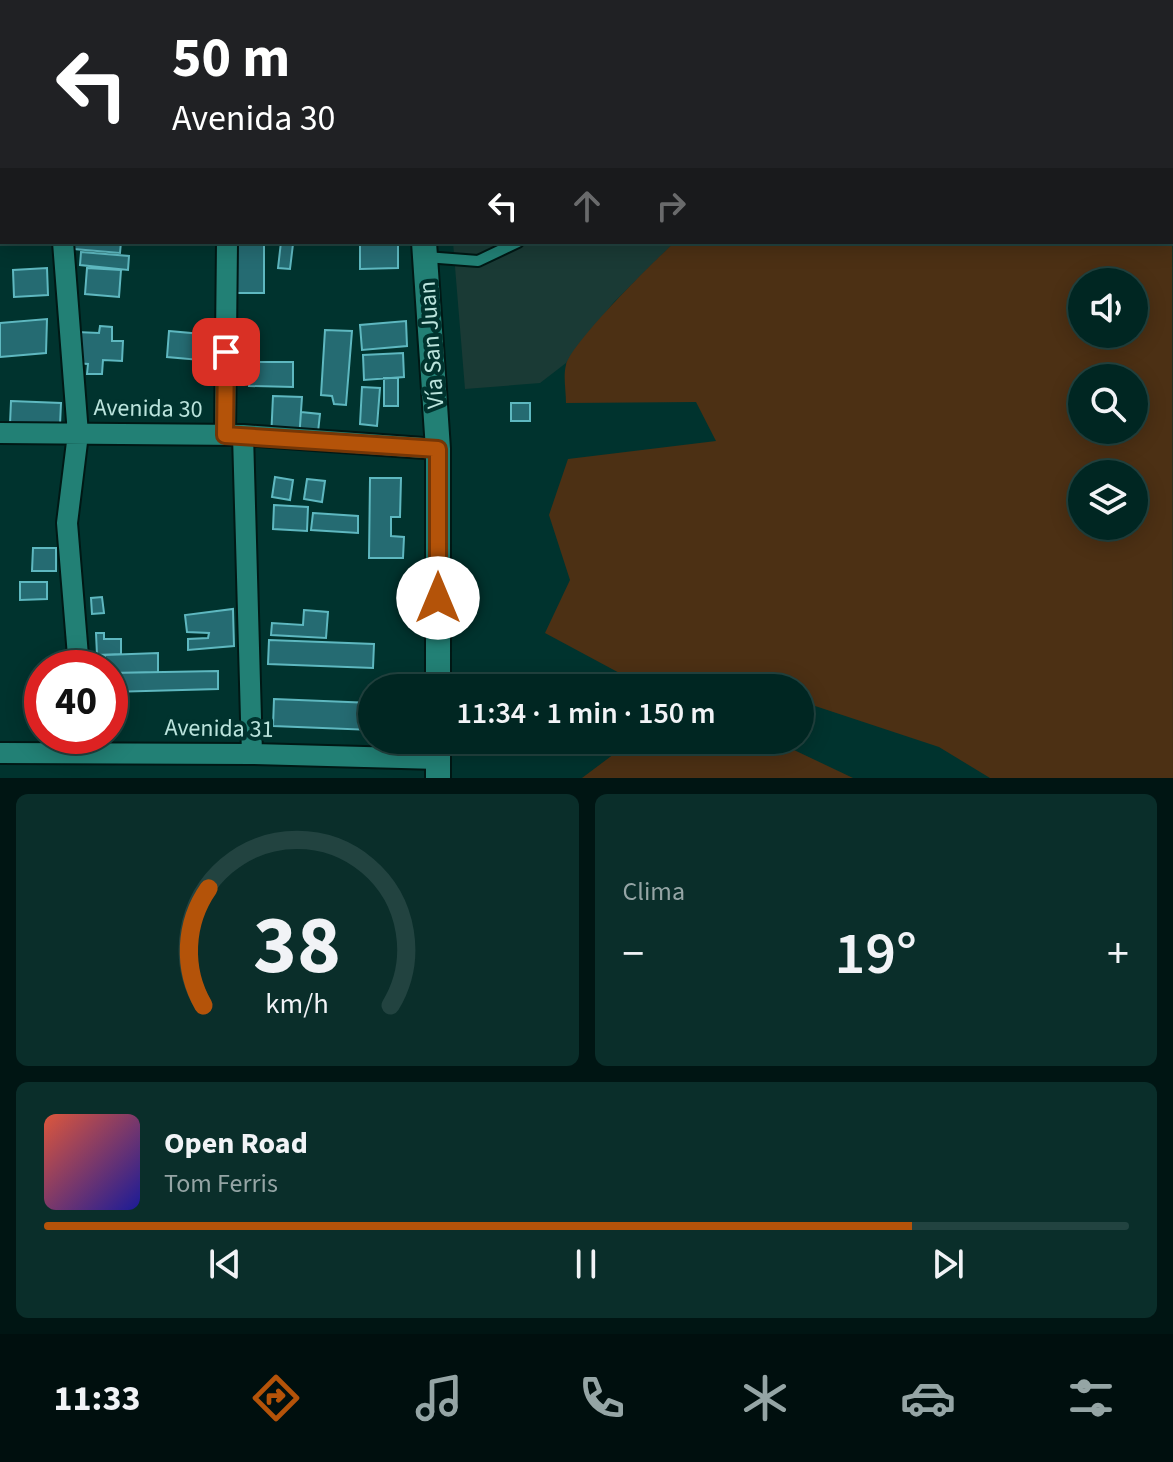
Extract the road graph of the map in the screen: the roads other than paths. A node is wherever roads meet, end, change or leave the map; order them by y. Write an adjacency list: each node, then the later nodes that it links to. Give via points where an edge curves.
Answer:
1 (63, 244): 6 (street)
2 (227, 244): 7 (street)
3 (514, 244): 4 (lane, via 478,261)
4 (425, 249): 8 (street, Vía San Juan)
5 (0, 433): 6 (street, Avenida 30)
6 (78, 434): 7 (street, Avenida 30); 9 (street, via 67,523)
7 (234, 435): 8 (street, Avenida 30); 14 (street)
8 (438, 449): 10 (street, Vía San Juan)
9 (78, 650)
10 (438, 674)
11 (128, 747): 14 (street, Avenida 31)
12 (24, 750): 13 (street, Avenida 31)
13 (0, 753)
14 (252, 754): 15 (street, Avenida 31)
15 (438, 759)

